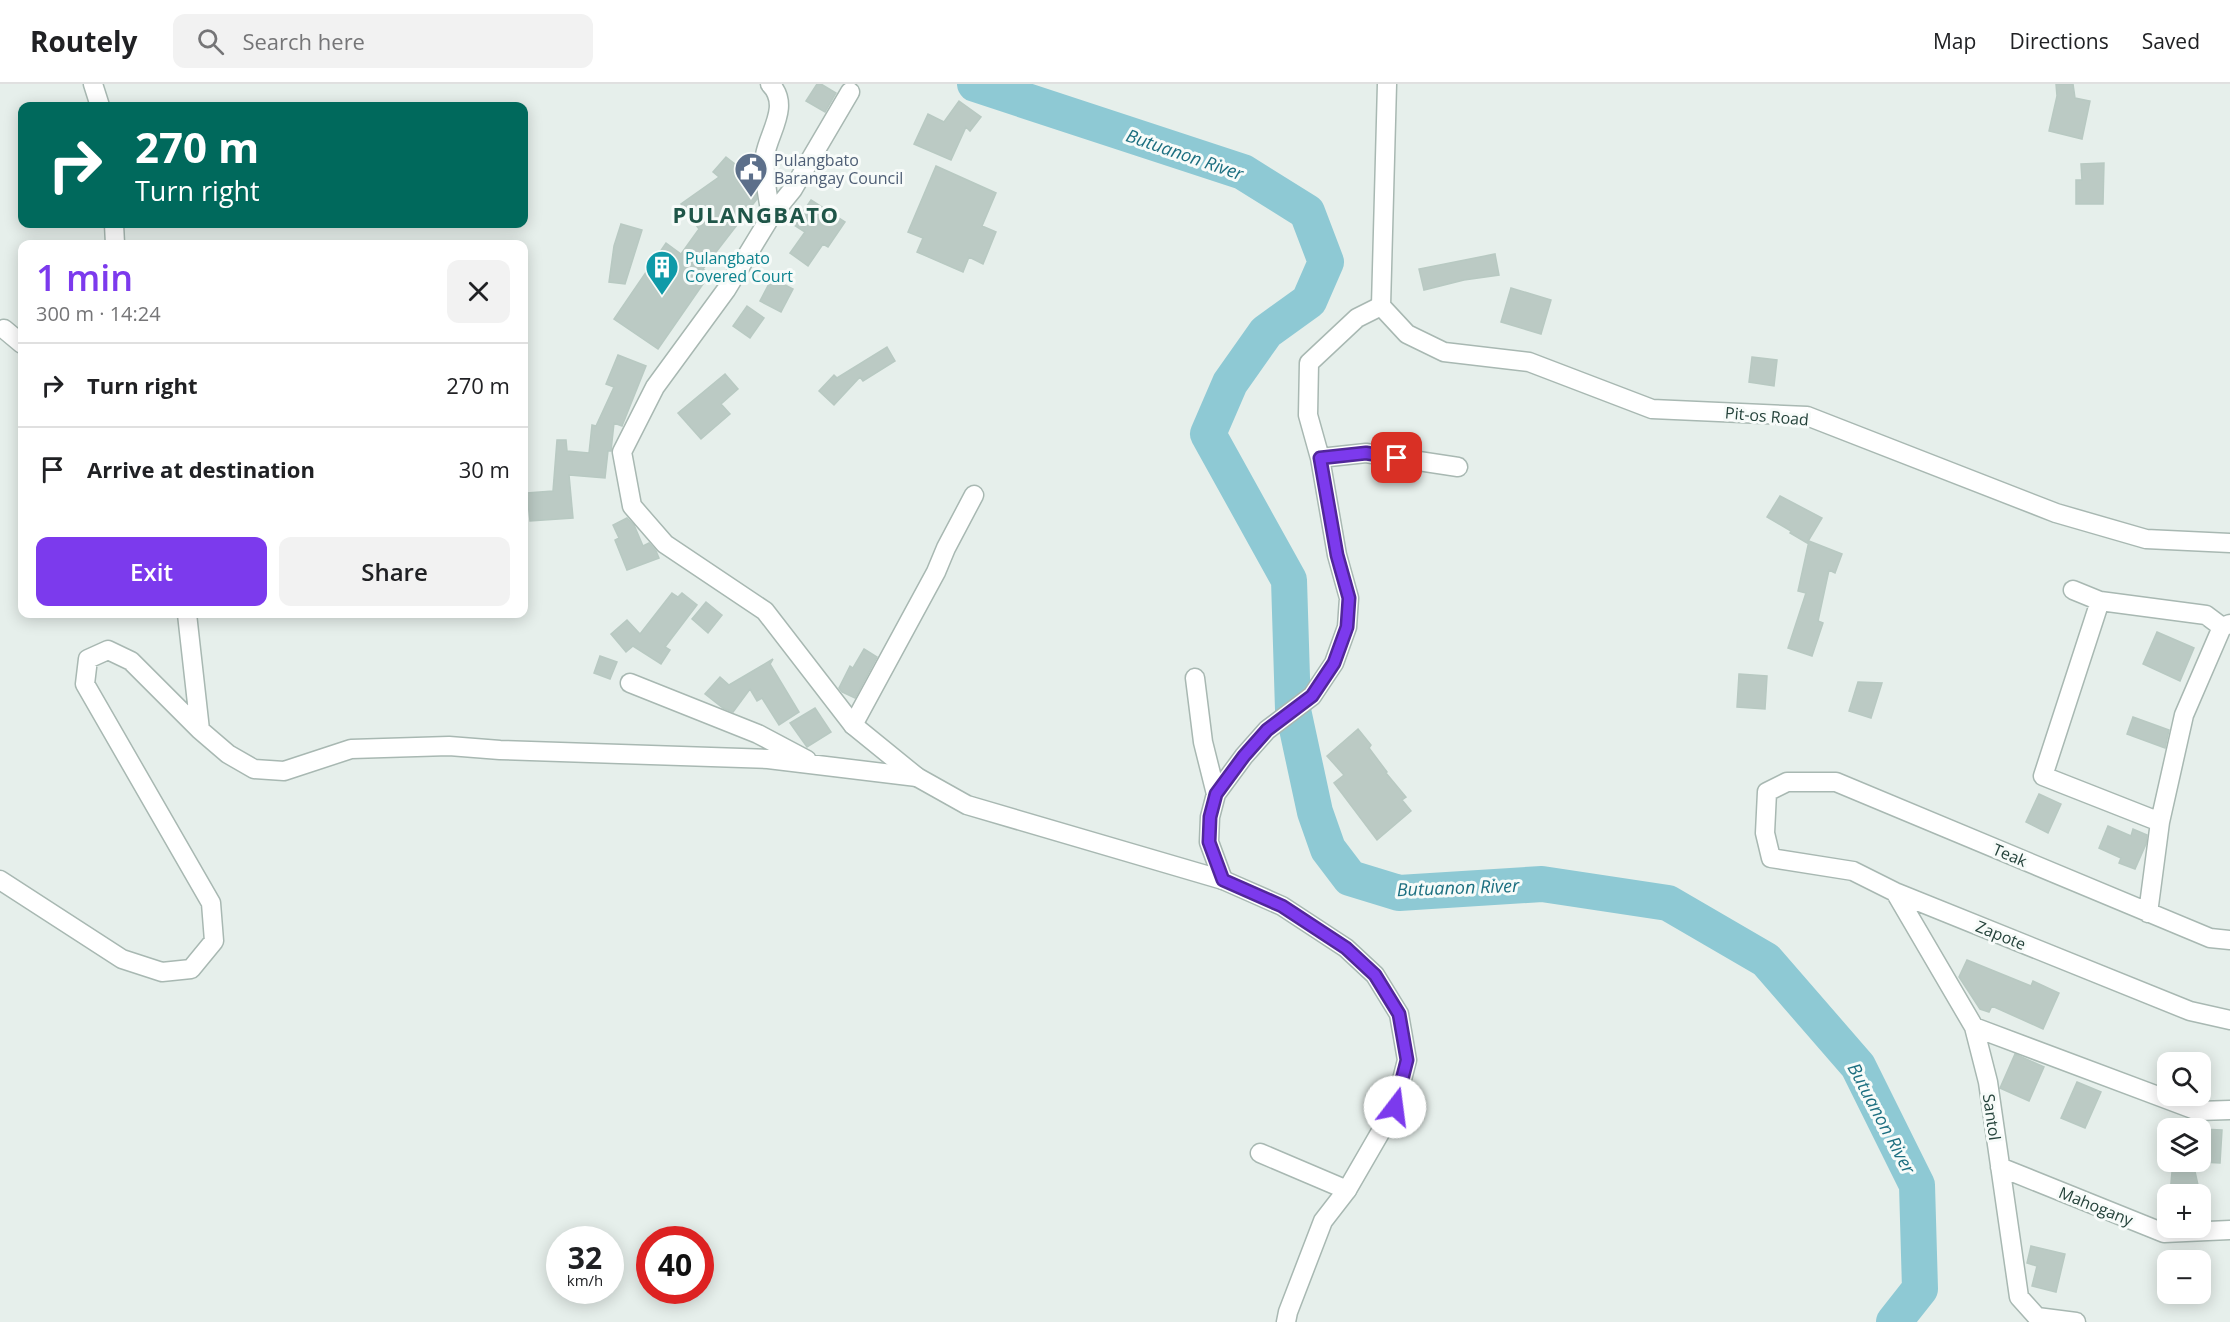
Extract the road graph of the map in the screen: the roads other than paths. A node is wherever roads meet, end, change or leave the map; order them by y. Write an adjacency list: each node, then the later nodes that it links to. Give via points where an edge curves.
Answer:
1 (93, 84): 5 (street)
2 (770, 84): 6 (street, via 780,107 765,155)
3 (1387, 84): 7 (street)
4 (850, 92): 6 (street, via 793,189)
5 (99, 102)
6 (771, 216): 20 (street, via 726,290 655,387 622,452 632,506 665,544 765,610)
7 (1381, 306): 10 (street, via 1357,318 1309,363 1308,415); 13 (street, Pit-os Road, via 1407,334 1444,352 1529,362 1652,409 1807,416 2056,513 2146,539)
8 (4, 329): 9 (street)
9 (18, 341)
10 (1320, 458): 11 (street, via 1366,453); 24 (street, via 1337,555 1349,598 1347,627 1334,663 1312,696 1267,730)
11 (1458, 467)
12 (974, 495): 20 (street)
13 (2230, 543)
14 (2073, 590): 15 (street)
15 (2100, 601): 17 (street, via 2206,615); 25 (street, via 2043,776)
16 (187, 618): 21 (street)
17 (2226, 626): 25 (street, via 2184,715)
18 (1195, 678): 24 (street, via 1203,742)
19 (630, 683): 22 (street, via 758,734)
20 (852, 725): 23 (street)
21 (200, 730): 22 (street, via 228,754 254,769 264,770 284,771 351,749 449,746 768,759); 27 (street, via 131,661 108,650 88,659 85,684 211,903 214,940 191,969 162,972 122,959)
22 (816, 765): 23 (street)
23 (917, 777): 28 (street, via 967,805)
24 (1216, 794): 28 (street, via 1209,842)
25 (2160, 822): 30 (street)
26 (1770, 858): 29 (street, Zapote, via 1854,871); 30 (street, Teak, via 1765,833 1767,792 1787,782 1836,782)
27 (0, 880)
28 (1223, 880): 37 (street, via 1282,906 1346,948 1375,975 1399,1014 1407,1060 1395,1107)
29 (1895, 892): 32 (street, Zapote, via 2190,1011); 33 (street, Santol)
30 (2148, 913): 31 (street, Teak, via 2210,938)
31 (2230, 940)
32 (2230, 1020)
33 (1974, 1027): 34 (street, via 2198,1112); 36 (street, Santol, via 1988,1083)
34 (2230, 1110)
35 (1260, 1153): 37 (street)
36 (2000, 1167): 38 (street, Mahogany, via 2164,1233); 40 (street, Santol, via 2019,1297 2037,1317)
37 (1347, 1190): 39 (street, via 1323,1221)
38 (2230, 1230)
39 (1286, 1322)
40 (2076, 1322)

